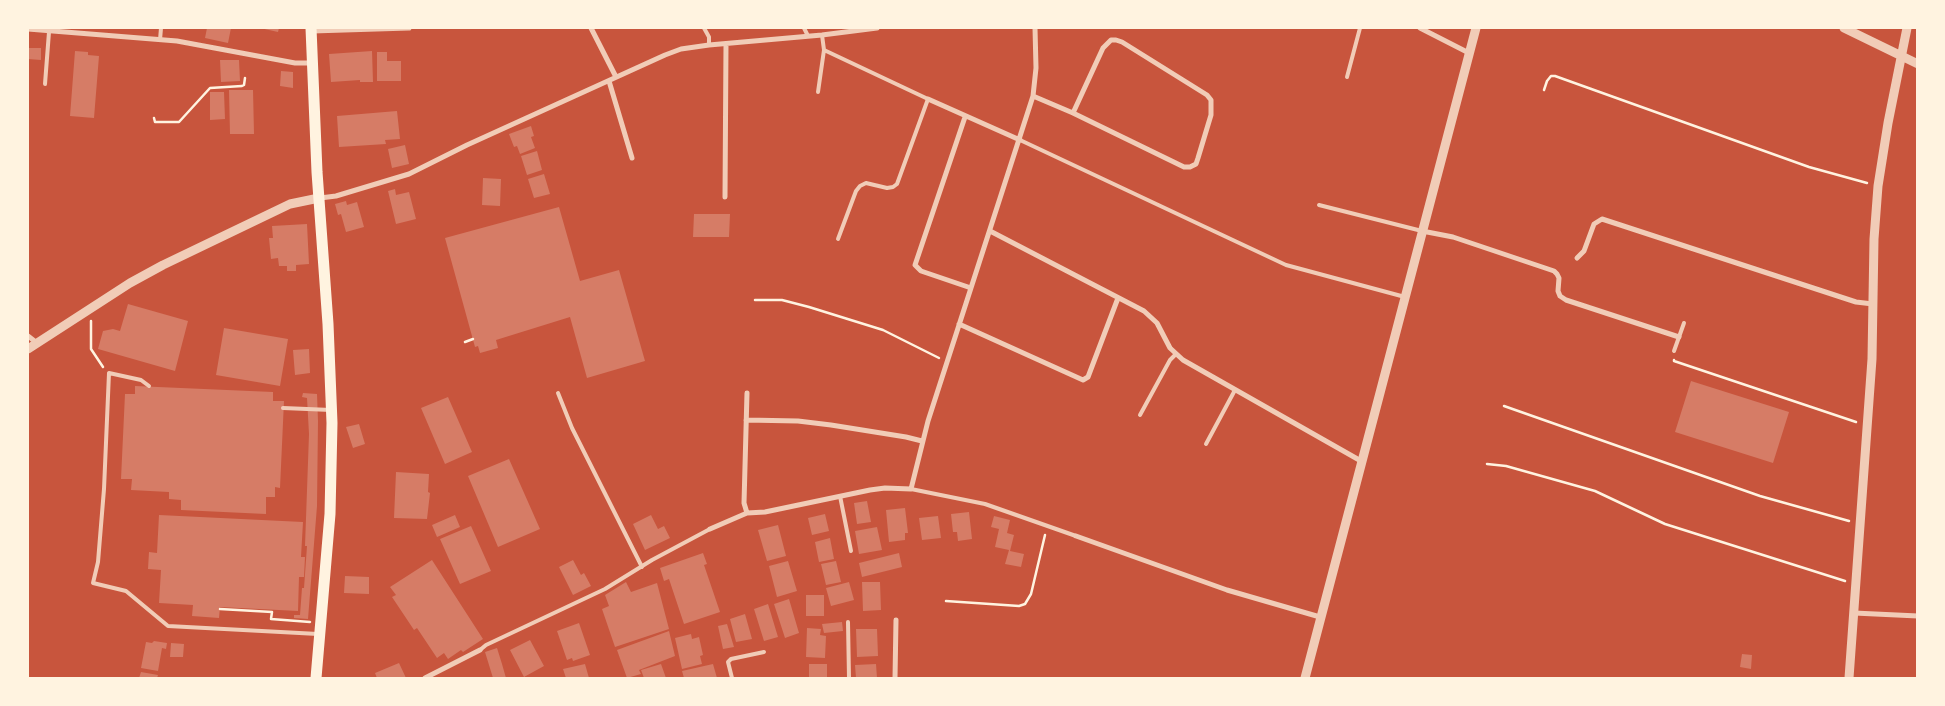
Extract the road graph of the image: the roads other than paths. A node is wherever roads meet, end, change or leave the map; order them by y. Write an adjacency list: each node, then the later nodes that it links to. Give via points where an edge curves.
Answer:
1 (161, 28): 18 (lane)
2 (409, 28): 13 (street)
3 (591, 28): 26 (street)
4 (704, 28): 20 (lane, via 710,37)
5 (804, 28): 17 (lane)
6 (877, 28): 16 (street)
7 (1035, 28): 31 (street)
8 (1360, 28): 27 (lane)
9 (1420, 28): 22 (street)
10 (1476, 28): 22 (street)
11 (1844, 28): 23 (street)
12 (1907, 28): 23 (street)
13 (311, 29): 24 (main road)
14 (28, 30): 15 (street)
15 (49, 32): 18 (street); 29 (lane)
16 (822, 35): 17 (street); 21 (lane)
17 (808, 36): 19 (street)
18 (160, 40): 24 (street, via 295,63)
19 (726, 44): 20 (street); 38 (street)
20 (709, 45): 26 (street, via 673,52)
21 (824, 50): 30 (lane); 32 (lane)
22 (1469, 53): 41 (street)
23 (1901, 55): 25 (street); 47 (street, via 1878,186)
24 (313, 63): 37 (main road)
25 (1918, 64)
26 (616, 77): 28 (street)
27 (1347, 77)
28 (608, 81): 36 (street); 37 (street, via 409,174)
29 (45, 84)
30 (818, 92)
31 (1033, 96): 33 (street); 35 (street)
32 (928, 99): 34 (street); 42 (lane, via 897,184 887,188 866,183 860,186)
33 (1073, 113): 33 (street, via 1184,167 1190,167 1198,158 1211,115 1211,100 1122,42 1110,40 1103,48)
34 (965, 117): 35 (street); 44 (street, via 915,266)
35 (1020, 140): 40 (street); 45 (lane, via 1286,265)
36 (632, 158)
37 (320, 198): 52 (street, via 290,204 163,265); 61 (main road)
38 (726, 198)
39 (1319, 205): 41 (lane)
40 (990, 230): 44 (street); 46 (street)
41 (1422, 231): 45 (street); 51 (street, via 1453,237 1554,271 1559,278 1560,296 1566,300)
42 (838, 239)
43 (1577, 258): 47 (street, via 1584,251 1594,224 1602,219 1856,302)
44 (971, 288): 49 (street)
45 (1405, 297): 66 (street)
46 (1118, 298): 49 (street, via 1088,377 1083,380); 55 (street, via 1151,316)
47 (1873, 304): 74 (street)
48 (1684, 323): 51 (lane)
49 (959, 324): 64 (street)
50 (28, 336): 52 (street)
51 (1679, 337): 54 (lane)
52 (37, 343): 53 (street)
53 (28, 349)
54 (1674, 350)
55 (1176, 355): 57 (street); 62 (lane, via 1170,360)
56 (149, 386): 79 (lane, via 141,380 109,373 104,489 93,584 126,591 168,626)
57 (1235, 390): 65 (lane); 66 (street)
58 (558, 393): 73 (lane, via 572,428)
59 (747, 393): 63 (street)
60 (283, 408): 61 (lane)
61 (331, 410): 79 (main road, via 330,514)
62 (1140, 415)
63 (746, 420): 64 (street, via 798,421); 69 (street, via 744,503)
64 (922, 441): 67 (street)
65 (1206, 444)
66 (1361, 461): 76 (street)
67 (911, 489): 68 (street, via 885,488); 71 (lane, via 978,502)
68 (840, 496): 69 (street); 72 (lane)
69 (747, 513): 70 (street)
70 (710, 529): 73 (lane)
71 (1076, 536): 76 (street, via 1227,590)
72 (851, 551)
73 (642, 566): 80 (lane, via 605,589)
74 (1854, 613): 75 (street); 88 (street)
75 (1918, 616)
76 (1320, 617): 87 (street)
77 (896, 620): 86 (street)
78 (848, 622): 85 (lane)
79 (320, 634): 82 (main road)
80 (480, 650): 83 (street)
81 (764, 652): 84 (lane, via 731,659 728,662)
82 (316, 678)
83 (425, 678)
84 (732, 678)
85 (849, 678)
86 (895, 678)
87 (1305, 678)
88 (1849, 678)

